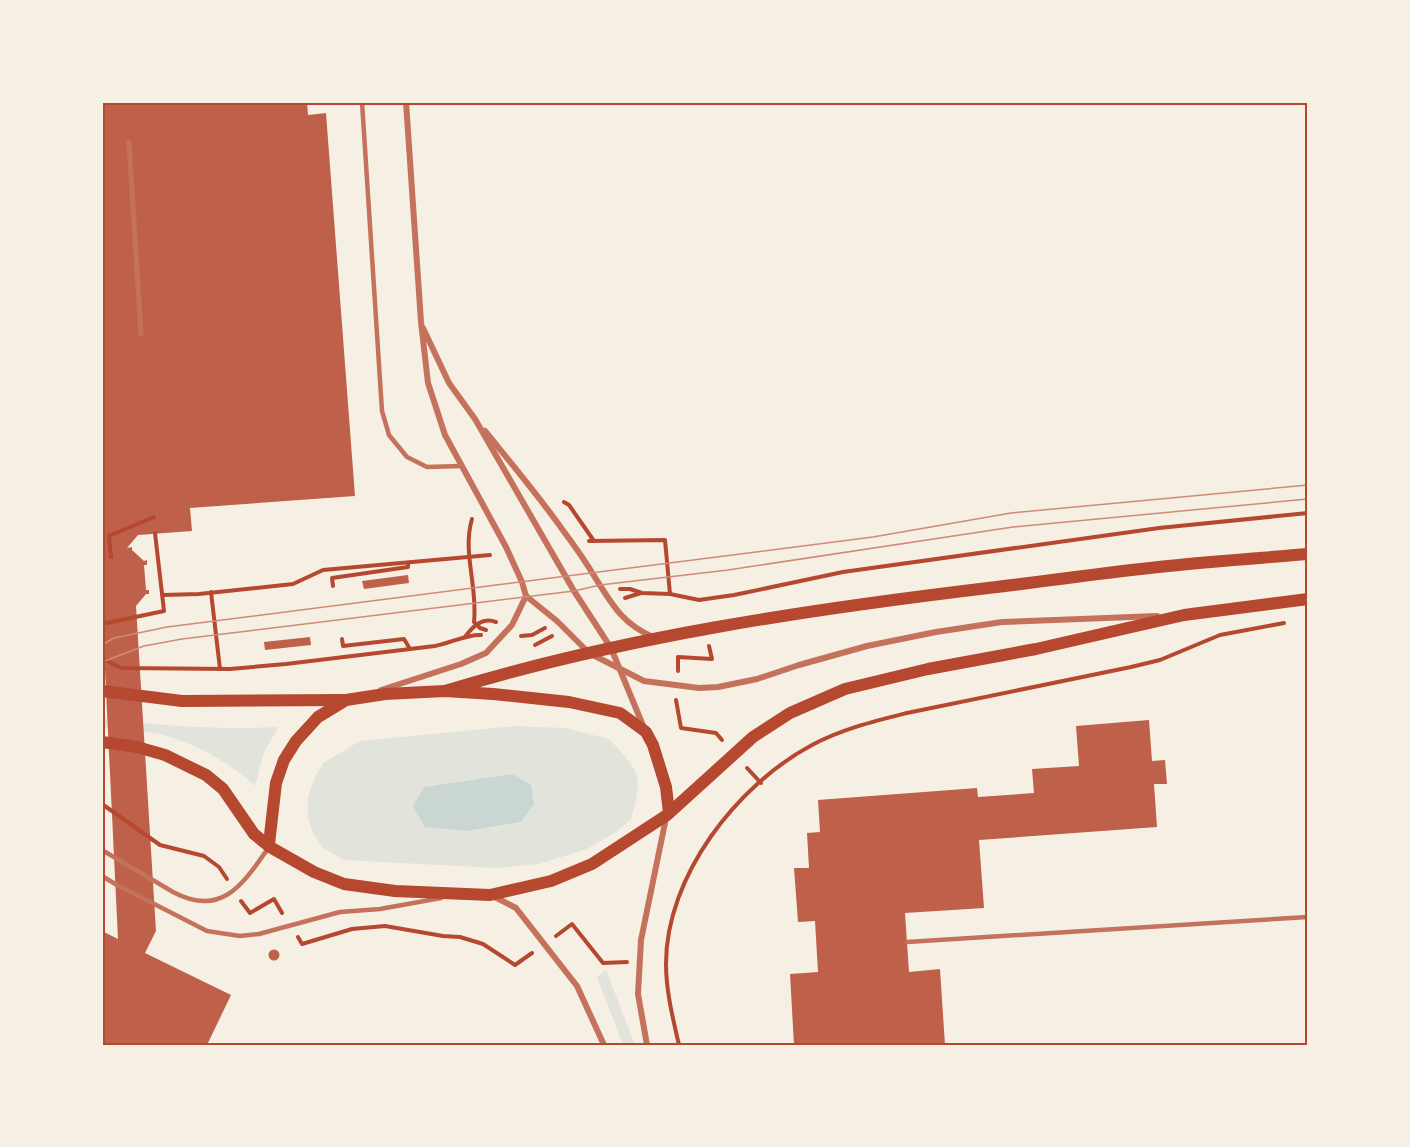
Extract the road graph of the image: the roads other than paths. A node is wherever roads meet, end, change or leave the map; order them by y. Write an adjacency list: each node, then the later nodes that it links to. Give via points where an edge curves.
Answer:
1 (362, 102): 7 (lane, via 382,411 389,435 407,457 427,467)
2 (406, 102): 4 (street)
3 (129, 143): 5 (street)
4 (421, 322): 6 (street, via 449,383); 7 (street, via 428,384 445,435)
5 (141, 334)
6 (475, 419): 12 (street, via 563,530 613,606 626,621); 13 (street)
7 (461, 466): 9 (street, via 506,547)
8 (1308, 554): 12 (main road, via 1166,566 898,599)
9 (526, 596): 14 (street); 18 (street, via 512,625 486,652)
10 (1308, 599): 11 (main road)
11 (1184, 615): 15 (street, via 1002,622 936,632 867,646 718,687 644,681); 21 (main road, via 845,689 790,712 753,737)
12 (654, 638): 13 (main road)
13 (610, 648): 14 (main road); 15 (street)
14 (589, 653): 15 (street); 17 (main road)
15 (620, 670): 19 (street)
16 (102, 691): 18 (main road, via 182,701)
17 (445, 691): 18 (main road); 19 (main road, via 602,708 620,713)
18 (350, 700): 22 (main road, via 318,717 284,759 276,783)
19 (646, 732): 21 (main road, via 666,787)
20 (102, 742): 22 (main road, via 165,755 206,775 228,794 254,834)
21 (668, 814): 26 (main road, via 592,864 550,881); 30 (street, via 641,940 639,994)
22 (270, 846): 23 (lane, via 246,880 220,899 204,902 184,898); 25 (main road, via 314,872 344,884)
23 (102, 850)
24 (102, 876): 25 (lane, via 207,931 240,936 340,912)
25 (461, 895): 26 (main road)
26 (490, 895): 29 (street, via 516,908 577,986)
27 (1308, 917): 28 (lane)
28 (907, 942)
29 (604, 1045)
30 (647, 1045)

